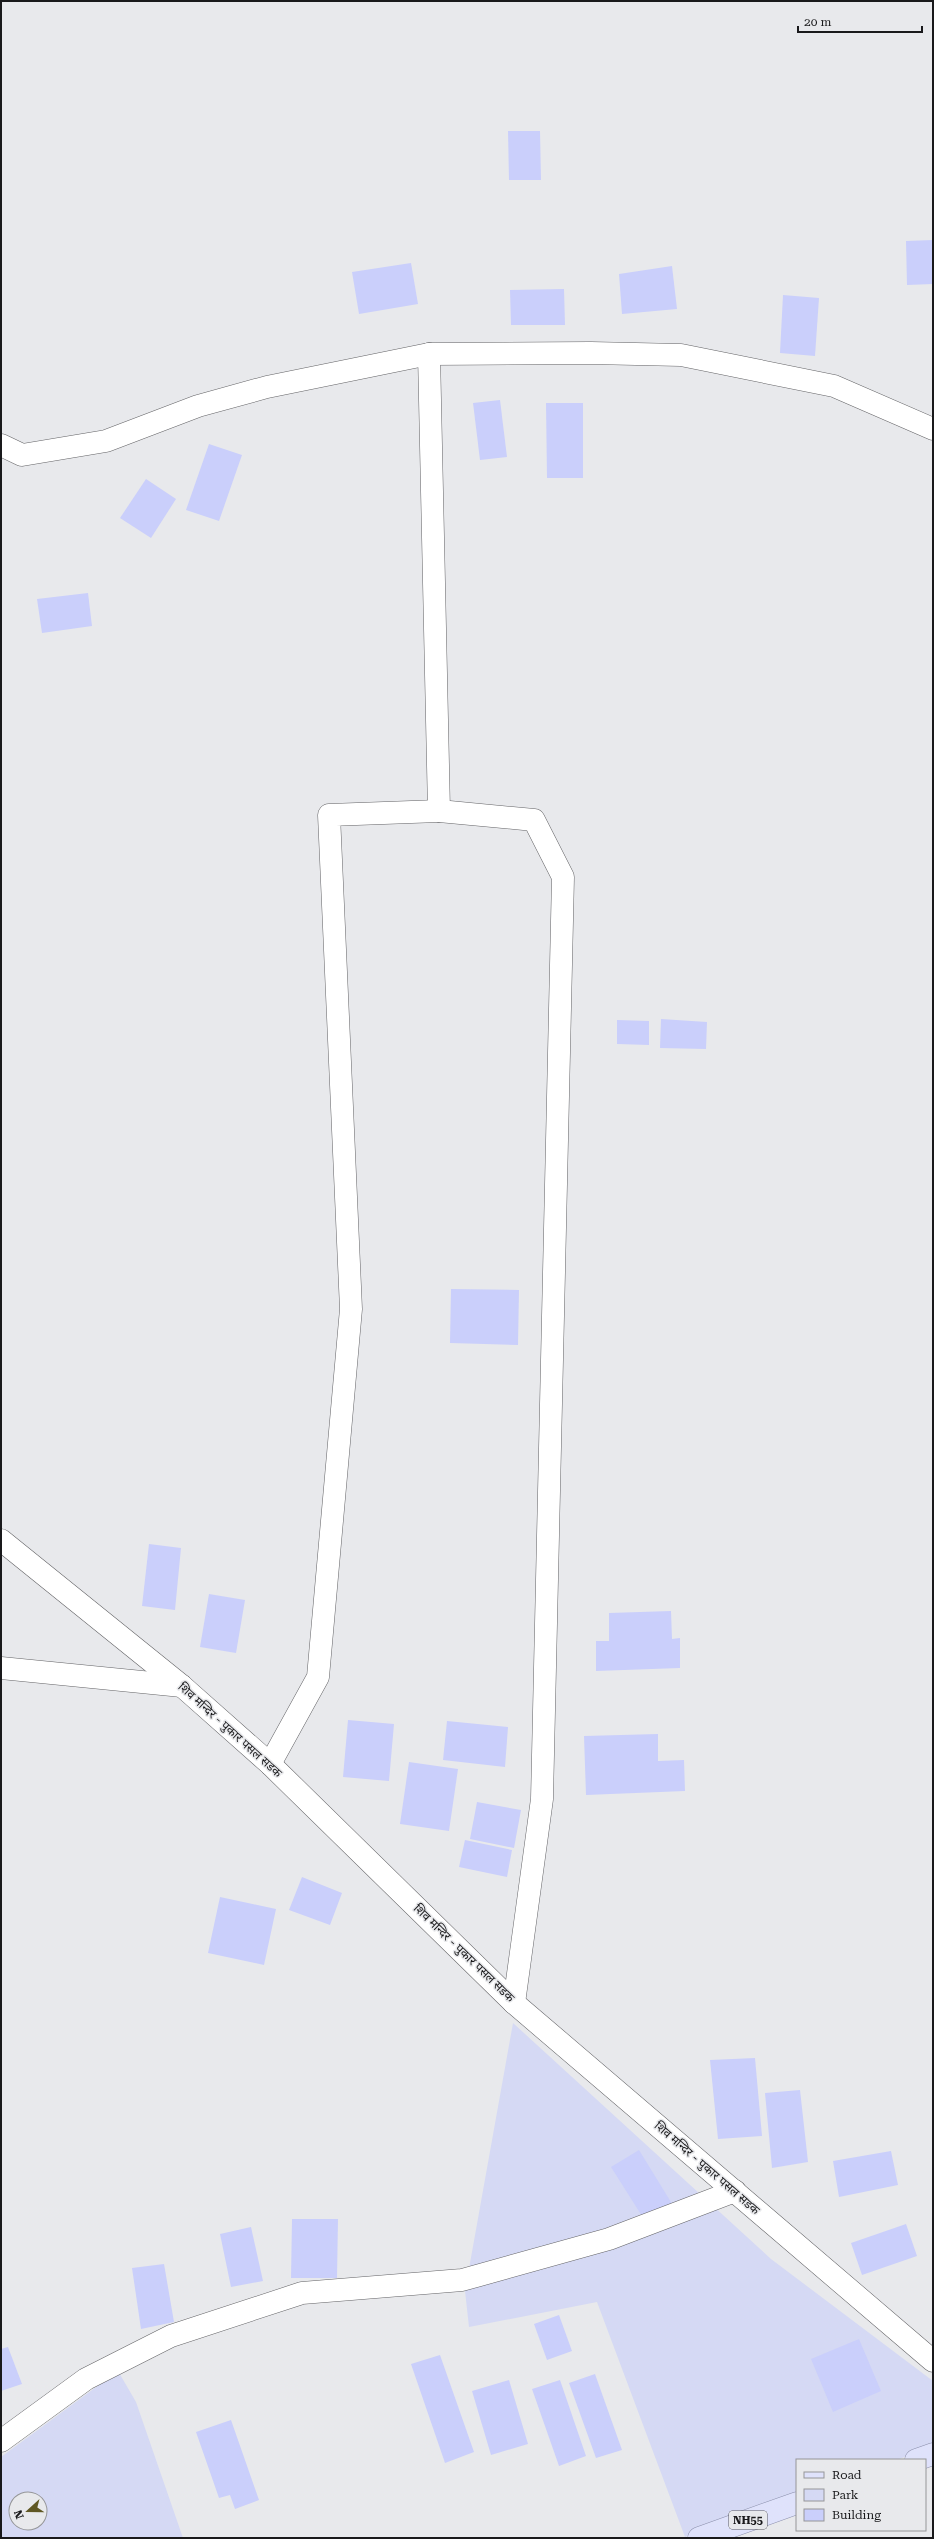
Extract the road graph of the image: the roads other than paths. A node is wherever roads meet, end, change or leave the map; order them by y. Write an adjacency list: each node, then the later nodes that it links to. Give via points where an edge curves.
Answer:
1 (430, 354): 2 (street, via 681,355 834,386); 3 (street, via 267,387 198,406 106,441 22,455); 4 (street)
2 (933, 428)
3 (1, 445)
4 (439, 811): 8 (street, via 329,815 351,1309 318,1677); 9 (street, via 534,820 563,877 542,1799)
5 (1, 1540): 7 (street, शिव मन्दिर - पुकार पसल सडक)
6 (1, 1668): 7 (street)
7 (182, 1686): 8 (street, शिव मन्दिर - पुकार पसल सडक)
8 (270, 1764): 9 (street, शिव मन्दिर - पुकार पसल सडक)
9 (514, 2003): 10 (street, शिव मन्दिर - पुकार पसल सडक)
10 (735, 2191): 11 (street, शिव मन्दिर - पुकार पसल सडक); 12 (street, via 609,2239 462,2280 302,2292 171,2336 86,2379)
11 (933, 2361)
12 (1, 2441)
13 (933, 2454): 14 (main road)
14 (919, 2459)
15 (796, 2503): 16 (main road, NH55)
16 (699, 2538)

